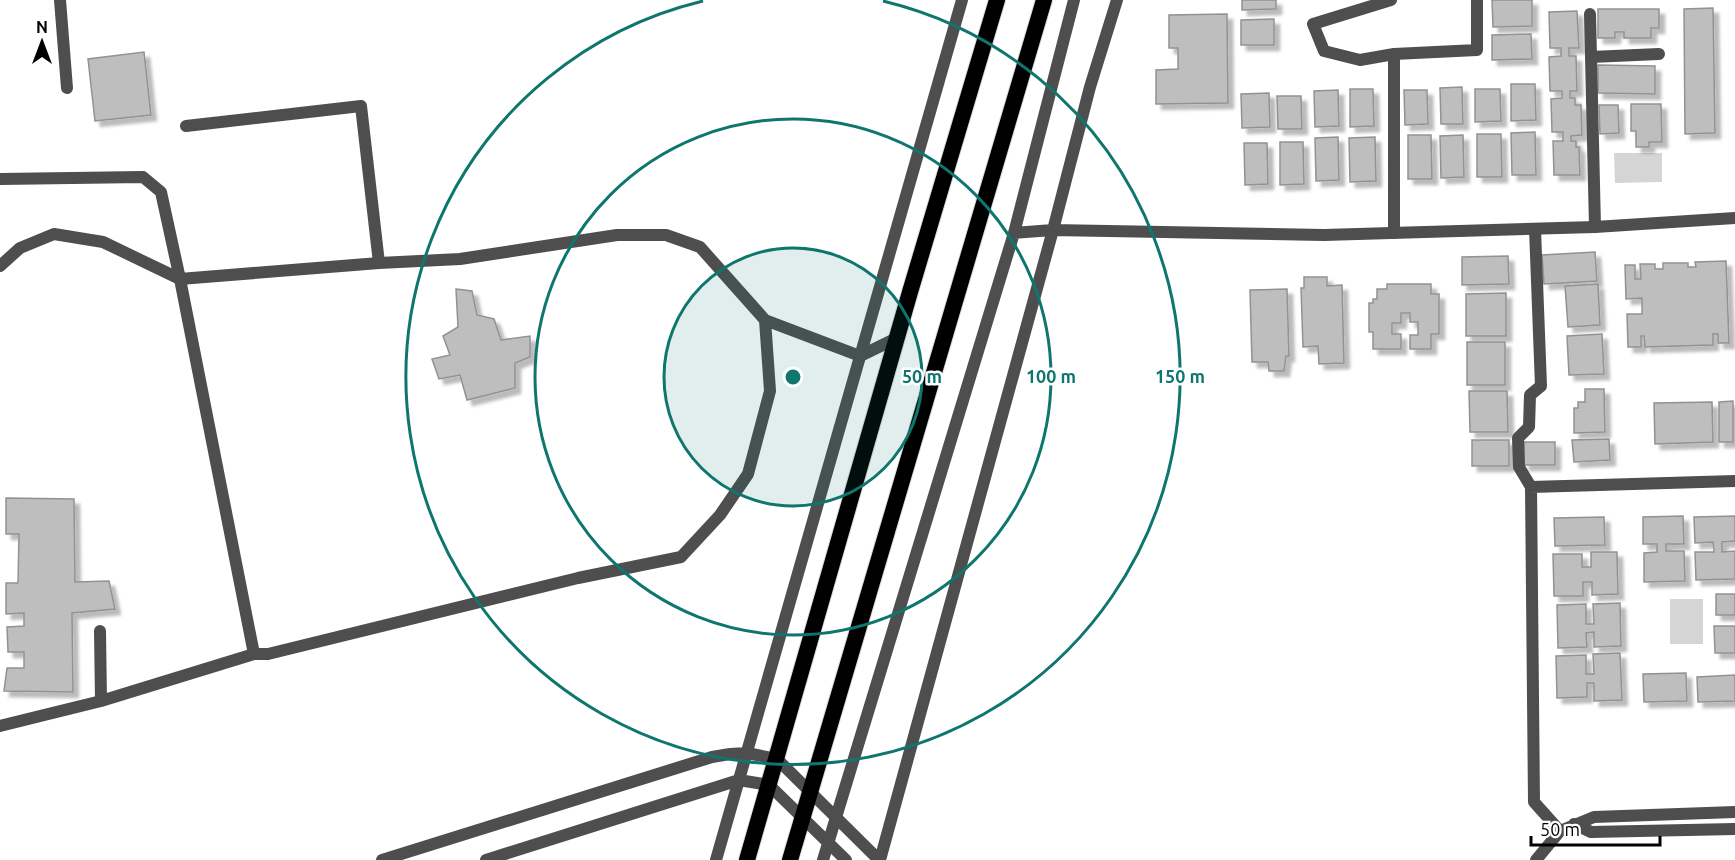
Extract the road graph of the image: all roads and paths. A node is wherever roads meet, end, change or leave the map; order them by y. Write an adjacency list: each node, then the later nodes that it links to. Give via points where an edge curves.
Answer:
1 (60, 0): 13 (street)
2 (962, 0): 27 (street)
3 (997, 0): 26 (highway)
4 (1044, 0): 38 (highway)
5 (1074, 0): 20 (street)
6 (1117, 0): 19 (street, via 1089,87)
7 (1391, 0): 10 (street, via 1313,24 1324,51 1360,60)
8 (1477, 0): 10 (street, via 1477,50)
9 (1590, 14): 12 (street)
10 (1394, 54): 21 (street)
11 (1659, 54): 12 (street)
12 (1591, 57): 17 (street)
13 (67, 88)
14 (186, 126): 22 (street, via 361,106)
15 (0, 179): 24 (street, via 143,177 161,192)
16 (1735, 218): 17 (street)
17 (1595, 227): 18 (street)
18 (1535, 229): 21 (street); 29 (street, via 1541,386 1530,395 1529,427 1518,438 1519,467)
19 (1053, 230): 20 (street); 21 (street); 53 (street)
20 (1014, 232): 41 (street)
21 (1394, 233)
22 (379, 263): 24 (street); 25 (street, via 460,260 617,235 666,235 700,247)
23 (0, 266): 24 (street, via 20,248 54,234 103,242)
24 (180, 279): 31 (street)
25 (765, 320): 27 (street); 31 (street, via 770,391 748,474 720,515 681,557 578,578 268,654)
26 (897, 338): 27 (street); 35 (highway)
27 (860, 356): 34 (street)
28 (1735, 481): 29 (street)
29 (1531, 487): 44 (street, via 1534,802)
30 (100, 631): 32 (street)
31 (254, 654): 32 (street)
32 (101, 701): 33 (street)
33 (0, 726)
34 (747, 753): 35 (street); 36 (street); 46 (street, via 712,757)
35 (777, 759): 37 (highway); 38 (street)
36 (739, 780): 37 (street); 47 (street); 48 (street)
37 (769, 785): 40 (street); 49 (highway)
38 (810, 790): 40 (highway); 41 (street)
39 (1735, 813): 42 (street, via 1594,817)
40 (802, 818): 45 (street); 50 (highway)
41 (836, 818): 45 (street); 53 (street)
42 (1574, 824): 43 (street, via 1591,832); 44 (street)
43 (1735, 829)
44 (1560, 831): 54 (street)
45 (828, 843): 51 (street); 52 (street)
46 (382, 860)
47 (486, 860)
48 (716, 860)
49 (747, 860)
50 (790, 860)
51 (823, 860)
52 (846, 860)
53 (880, 860)
54 (1536, 860)

